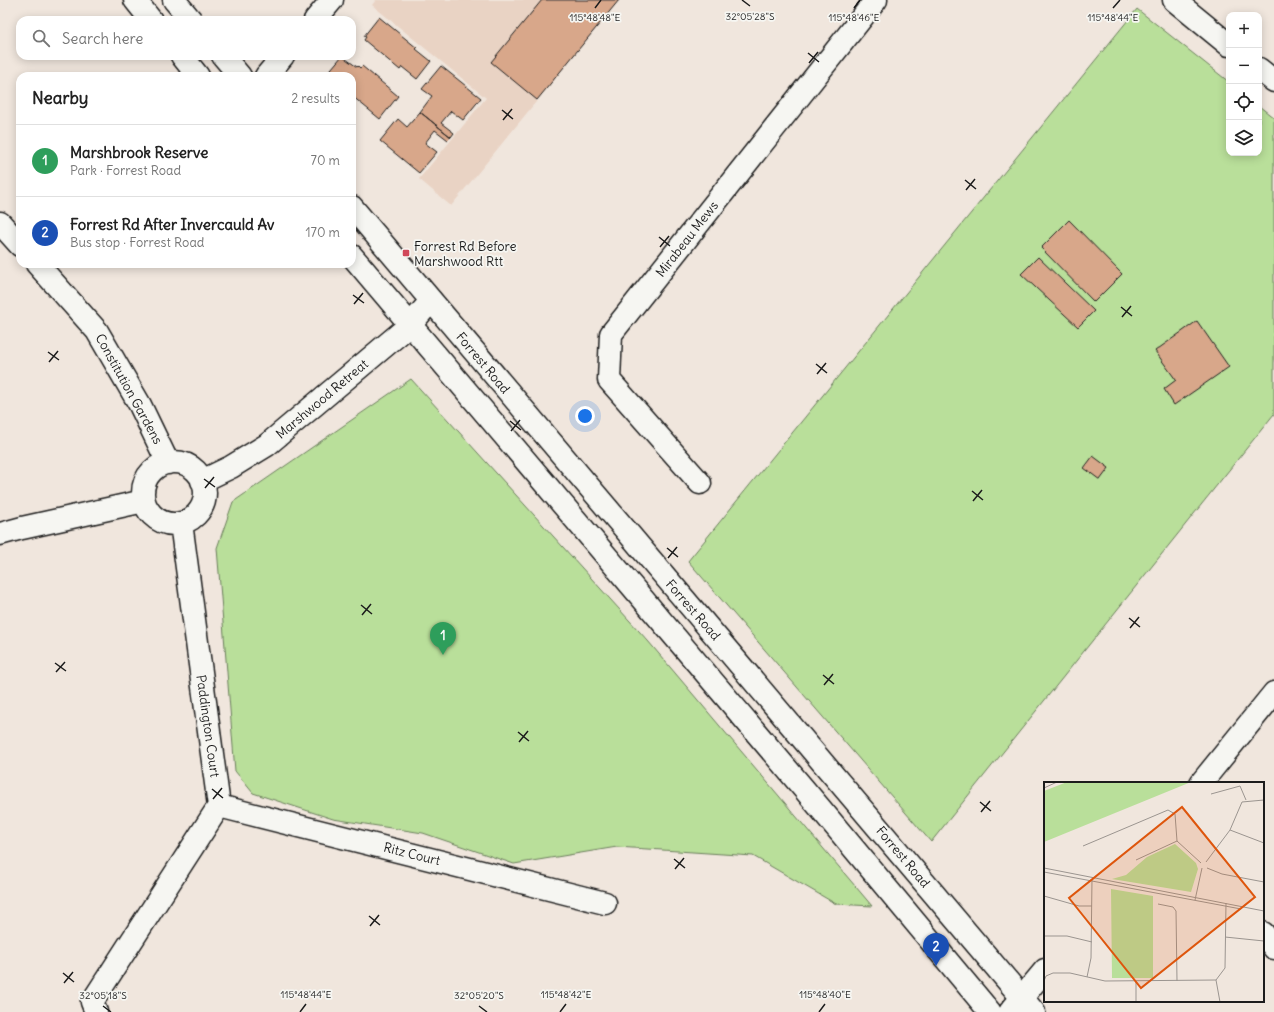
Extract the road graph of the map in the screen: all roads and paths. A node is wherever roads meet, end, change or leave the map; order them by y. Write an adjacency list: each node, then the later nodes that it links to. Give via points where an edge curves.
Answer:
1 (135, 0): 6 (street)
2 (174, 0): 7 (street)
3 (332, 0): 8 (street)
4 (876, 0): 25 (street, Mirabeau Mews, via 611,334 609,380)
5 (1174, 0): 9 (street)
6 (149, 16)
7 (188, 16)
8 (318, 16)
9 (1226, 43)
10 (185, 60): 13 (street)
11 (226, 60): 14 (street)
12 (280, 60): 15 (street)
13 (195, 72)
14 (237, 72)
15 (269, 72)
16 (356, 212): 21 (street, Forrest Road)
17 (0, 223): 18 (street)
18 (16, 241)
19 (356, 261): 22 (street)
20 (41, 268): 23 (street, Constitution Gardens, via 97,331 140,405)
21 (431, 301): 22 (street, Marshwood Retreat); 36 (street, Forrest Road)
22 (411, 324): 24 (street, Marshwood Retreat, via 267,445 232,467); 38 (street)
23 (168, 463): 24 (street, via 188,466); 26 (street, via 158,466 145,481)
24 (202, 481): 27 (street, via 203,502 198,512)
25 (700, 483)
26 (144, 501): 27 (street, via 147,509 158,519 171,524); 28 (street)
27 (181, 523): 31 (street, Paddington Court)
28 (0, 534)
29 (1274, 693): 30 (street)
30 (1202, 782)
31 (219, 806): 32 (street, Ritz Court); 37 (street, via 92,1002)
32 (604, 903)
33 (1264, 934): 34 (street)
34 (1274, 948)
35 (1044, 972): 36 (street)
36 (1022, 1007)
37 (96, 1012)
38 (990, 1012)

